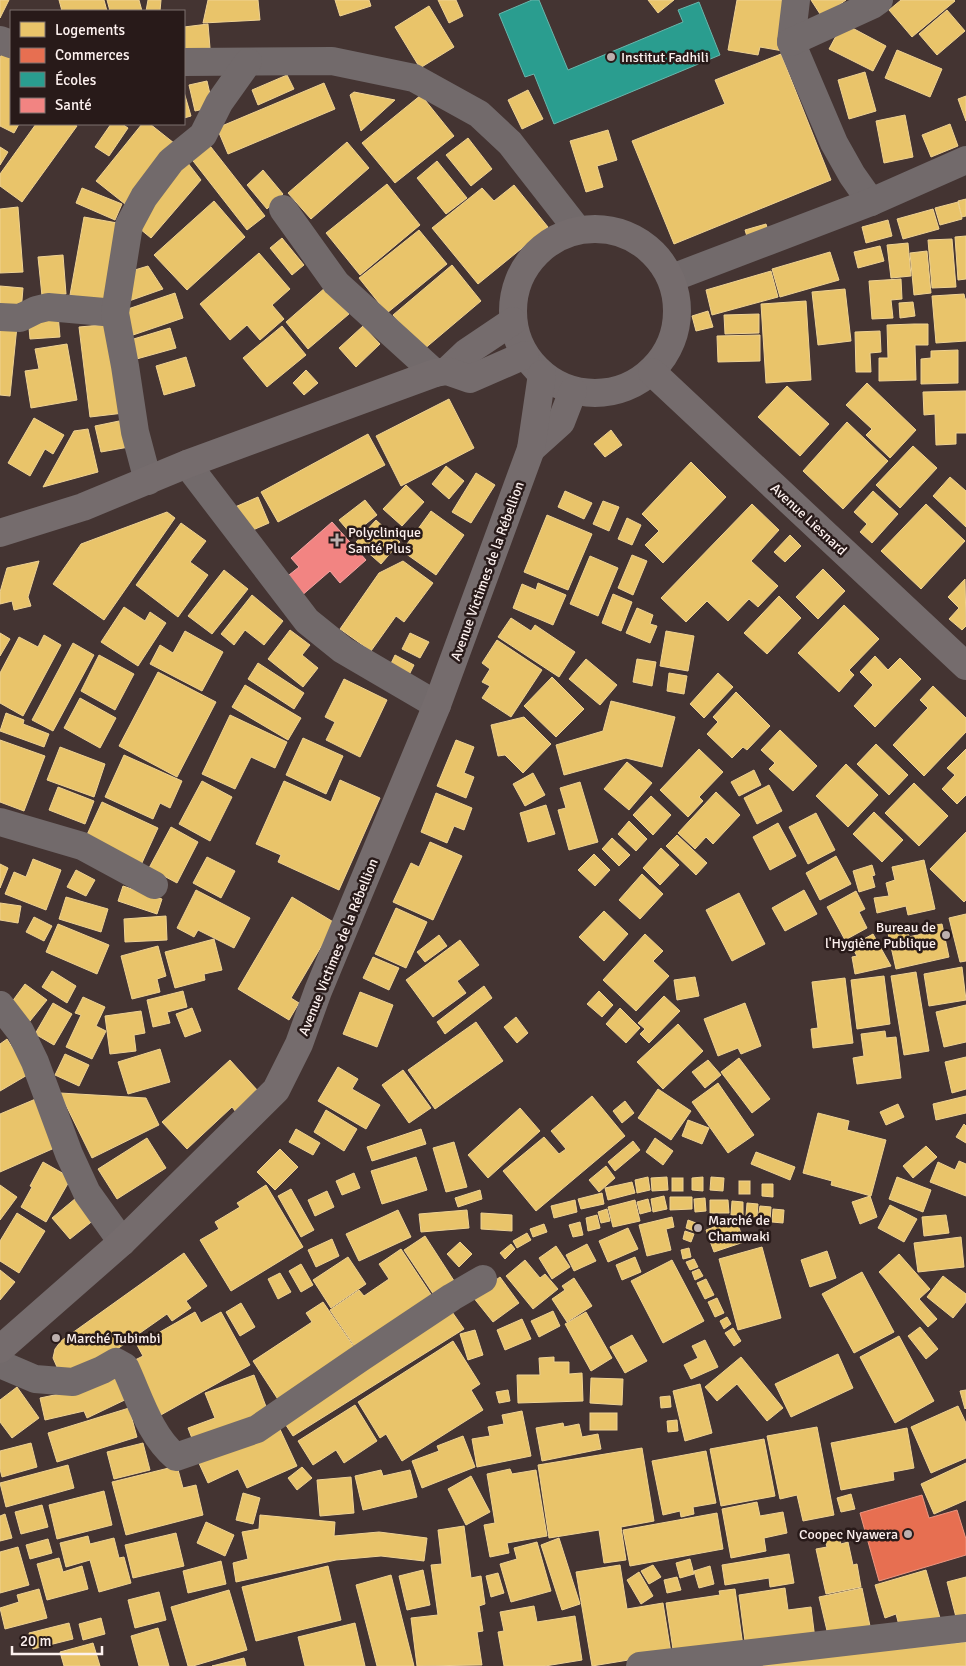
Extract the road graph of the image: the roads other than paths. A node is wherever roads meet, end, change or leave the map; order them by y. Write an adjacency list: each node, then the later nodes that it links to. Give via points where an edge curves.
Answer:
1 (796, 0): 3 (street)
2 (879, 0): 3 (street)
3 (791, 42): 7 (street, via 834,143)
4 (185, 62): 5 (street)
5 (248, 62): 9 (street, via 332,61 414,78 479,114 510,143); 11 (street, via 219,103 203,135 171,161 144,197 129,225)
6 (966, 160): 7 (street)
7 (872, 202): 10 (street)
8 (283, 209): 15 (street, via 336,283)
9 (577, 229): 10 (street, via 606,228 633,236 656,254); 13 (street, via 549,241 528,262 515,290)
10 (672, 278): 16 (street, via 679,311 672,344)
11 (115, 313): 12 (street, via 48,308 20,318); 20 (street, via 135,432)
12 (0, 317)
13 (513, 321): 14 (street, via 517,339); 15 (street)
14 (533, 365): 15 (street, via 470,379); 17 (street); 18 (street, Avenue Victimes de la Rébellion)
15 (441, 372): 19 (street)
16 (652, 372): 17 (street, via 628,387 602,394); 22 (street, Avenue Liesnard)
17 (574, 391): 18 (street, via 561,422)
18 (531, 449): 23 (street, Avenue Victimes de la Rébellion)
19 (187, 464): 20 (street); 23 (street, via 307,621 343,650)
20 (148, 481): 21 (street, via 83,507)
21 (0, 533)
22 (963, 658)
23 (437, 705): 27 (street, Avenue Victimes de la Rébellion, via 318,990 299,1044 276,1090)
24 (0, 822): 25 (street, via 82,846)
25 (154, 885)
26 (0, 1005): 27 (street, via 20,1030 69,1154 88,1192)
27 (122, 1242): 29 (street, Avenue Victimes de la Rébellion)
28 (483, 1279): 30 (street, via 257,1429 176,1457 166,1449 149,1421 125,1366 116,1362 73,1382 35,1380)
29 (0, 1349)
30 (0, 1364)
31 (966, 1628): 32 (street)
32 (640, 1666)

